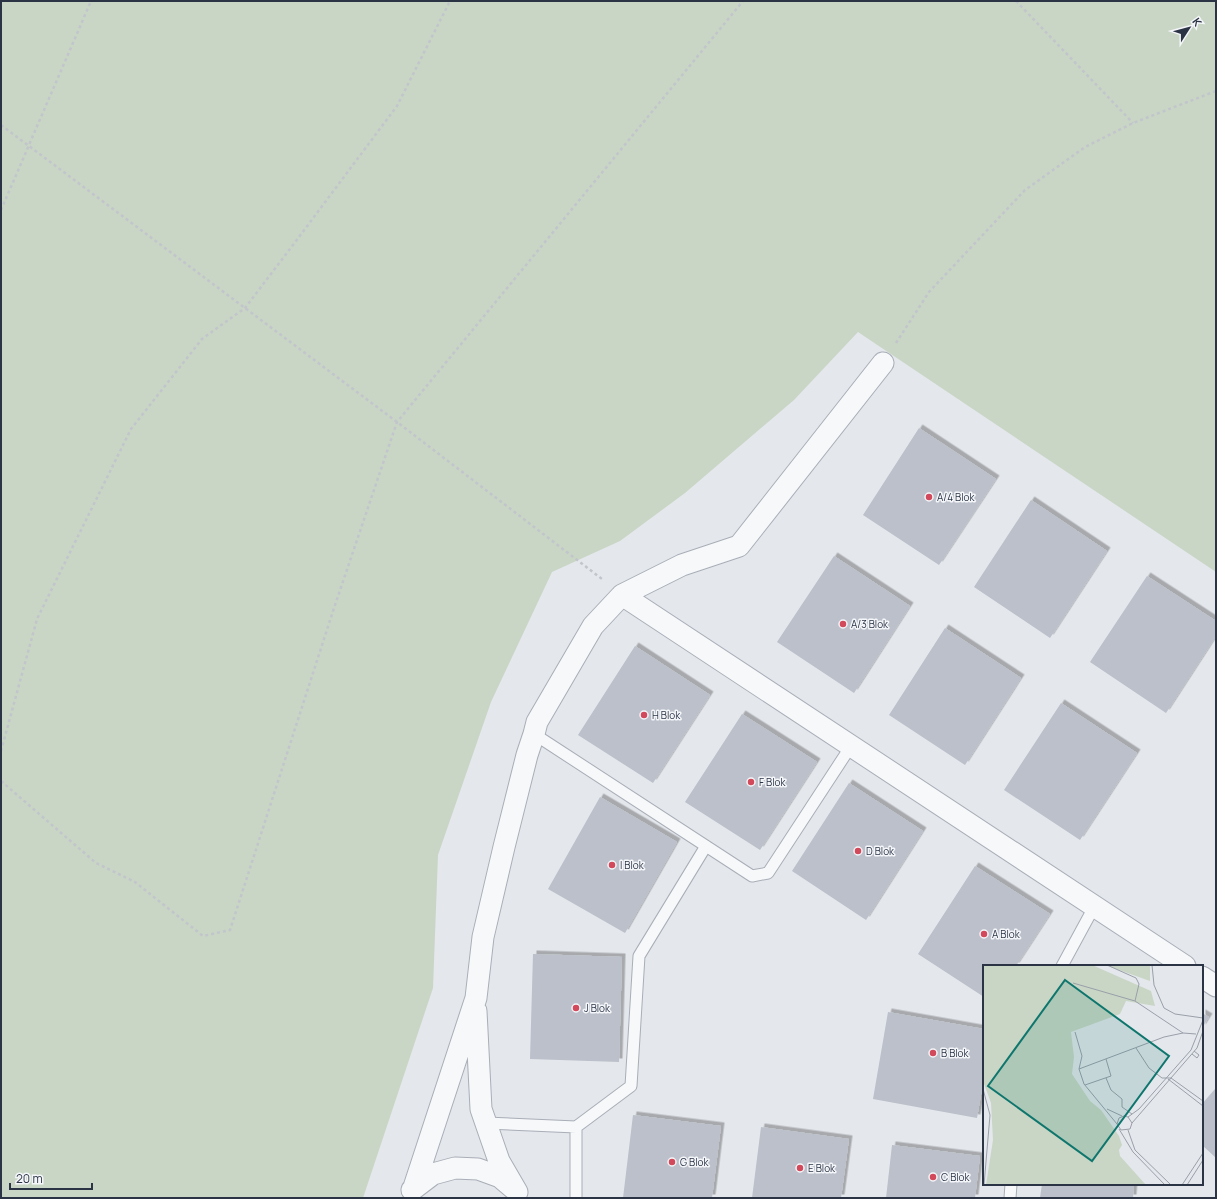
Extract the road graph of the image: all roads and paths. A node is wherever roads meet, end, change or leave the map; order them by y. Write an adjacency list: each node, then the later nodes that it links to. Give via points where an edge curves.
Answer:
1 (90, 1): 8 (path)
2 (450, 1): 10 (path, via 397,106)
3 (743, 1): 12 (path)
4 (1016, 1): 6 (path)
5 (1216, 91): 6 (path)
6 (1133, 123): 11 (path, via 1085,147 1025,190 929,292)
7 (1, 125): 8 (path)
8 (28, 145): 9 (path); 10 (path)
9 (1, 210)
10 (245, 308): 12 (path); 16 (path, via 202,339 131,429 37,619)
11 (883, 364): 13 (street, via 739,546 682,565)
12 (397, 422): 13 (path); 17 (path, via 230,930 203,936 135,882 96,863)
13 (622, 595): 14 (street, via 593,626 537,722); 15 (street)
14 (534, 734): 18 (lane); 24 (street, via 484,936)
15 (851, 746): 18 (lane, via 768,873 752,876); 19 (street)
16 (1, 751)
17 (1, 781)
18 (706, 846): 26 (lane, via 639,956 631,1086)
19 (1094, 907): 20 (lane); 21 (street)
20 (1063, 965)
21 (1183, 965)
22 (1203, 978): 23 (street)
23 (1216, 986)
24 (476, 998): 25 (street, via 481,1109); 28 (street)
25 (486, 1123): 26 (lane); 29 (street, via 499,1161)
26 (576, 1127): 30 (lane)
27 (1011, 1185): 31 (lane)
28 (410, 1193): 29 (street, via 433,1174 455,1168 478,1169 500,1177)
29 (519, 1195)
30 (576, 1198)
31 (1010, 1198)

